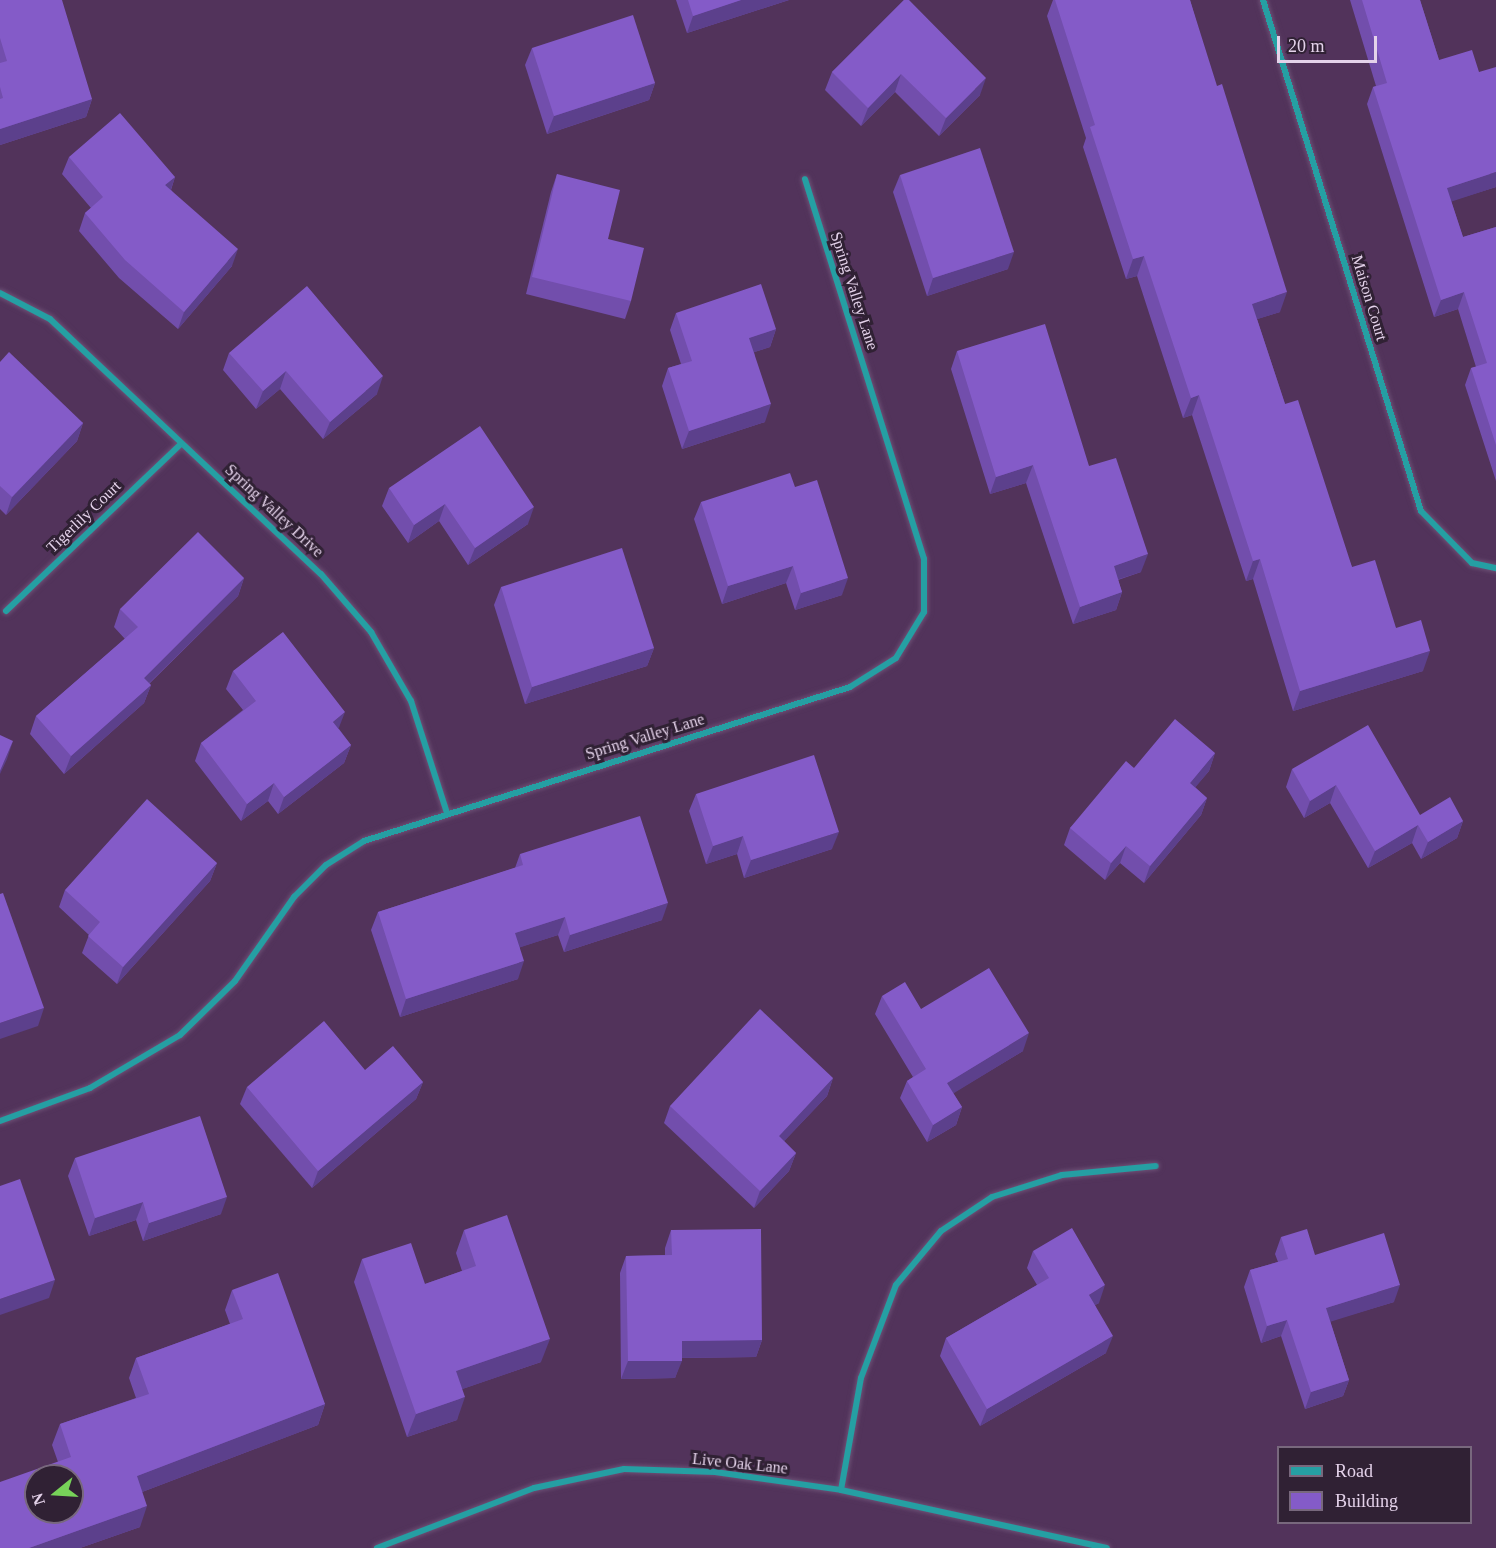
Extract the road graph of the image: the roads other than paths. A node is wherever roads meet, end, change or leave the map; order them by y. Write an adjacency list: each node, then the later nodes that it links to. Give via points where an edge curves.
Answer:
1 (1263, 0): 5 (street, Maison Court, via 1421,511 1472,563)
2 (805, 179): 7 (street, Spring Valley Lane, via 924,559 924,612 896,658 850,687)
3 (0, 293): 4 (street, Spring Valley Drive, via 50,319)
4 (181, 444): 6 (street, Tigerlily Court); 7 (street, Spring Valley Drive, via 321,573 371,633 411,701)
5 (1496, 568)
6 (6, 611)
7 (447, 813): 8 (street, Spring Valley Lane, via 364,841 326,865 294,897 235,981 180,1035 90,1088)
8 (0, 1121)
9 (1156, 1166): 10 (street, via 1052,1178 992,1197 941,1231 892,1295 861,1378)
10 (841, 1490): 11 (street, Live Oak Lane, via 715,1472 624,1469 534,1488); 12 (street, Live Oak Lane)
11 (377, 1548)
12 (1107, 1548)

